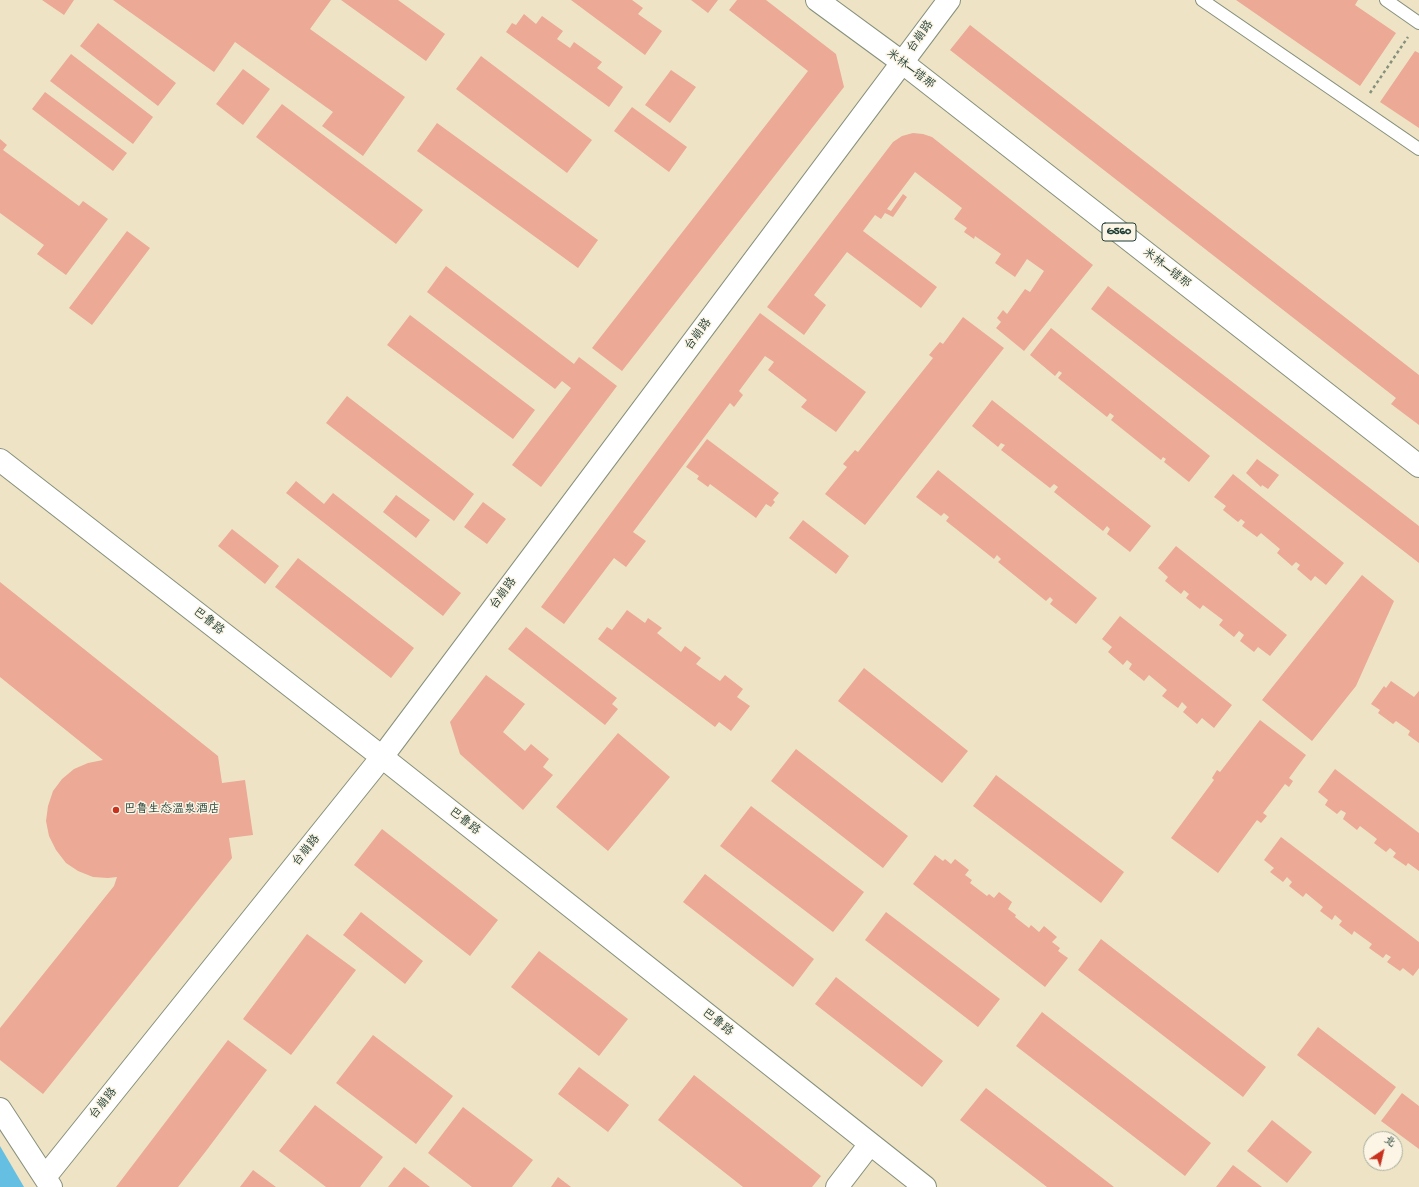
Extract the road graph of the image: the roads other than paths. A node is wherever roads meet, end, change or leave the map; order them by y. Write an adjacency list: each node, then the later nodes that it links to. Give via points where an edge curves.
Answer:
1 (817, 0): 6 (main road, 米林—错那 / G560)
2 (949, 0): 6 (main road, 台崩路)
3 (1202, 0): 7 (lane)
4 (1386, 0): 5 (lane)
5 (1419, 22)
6 (903, 63): 9 (main road, 米林—错那 / G560); 10 (main road, 台崩路)
7 (1419, 149)
8 (0, 460): 10 (main road, 巴鲁路)
9 (1419, 466)
10 (382, 757): 12 (main road, 巴鲁路); 13 (main road, 台崩路)
11 (0, 1109): 13 (main road)
12 (870, 1144): 14 (main road); 15 (main road, 巴鲁路)
13 (48, 1182)
14 (837, 1187)
15 (924, 1187)

